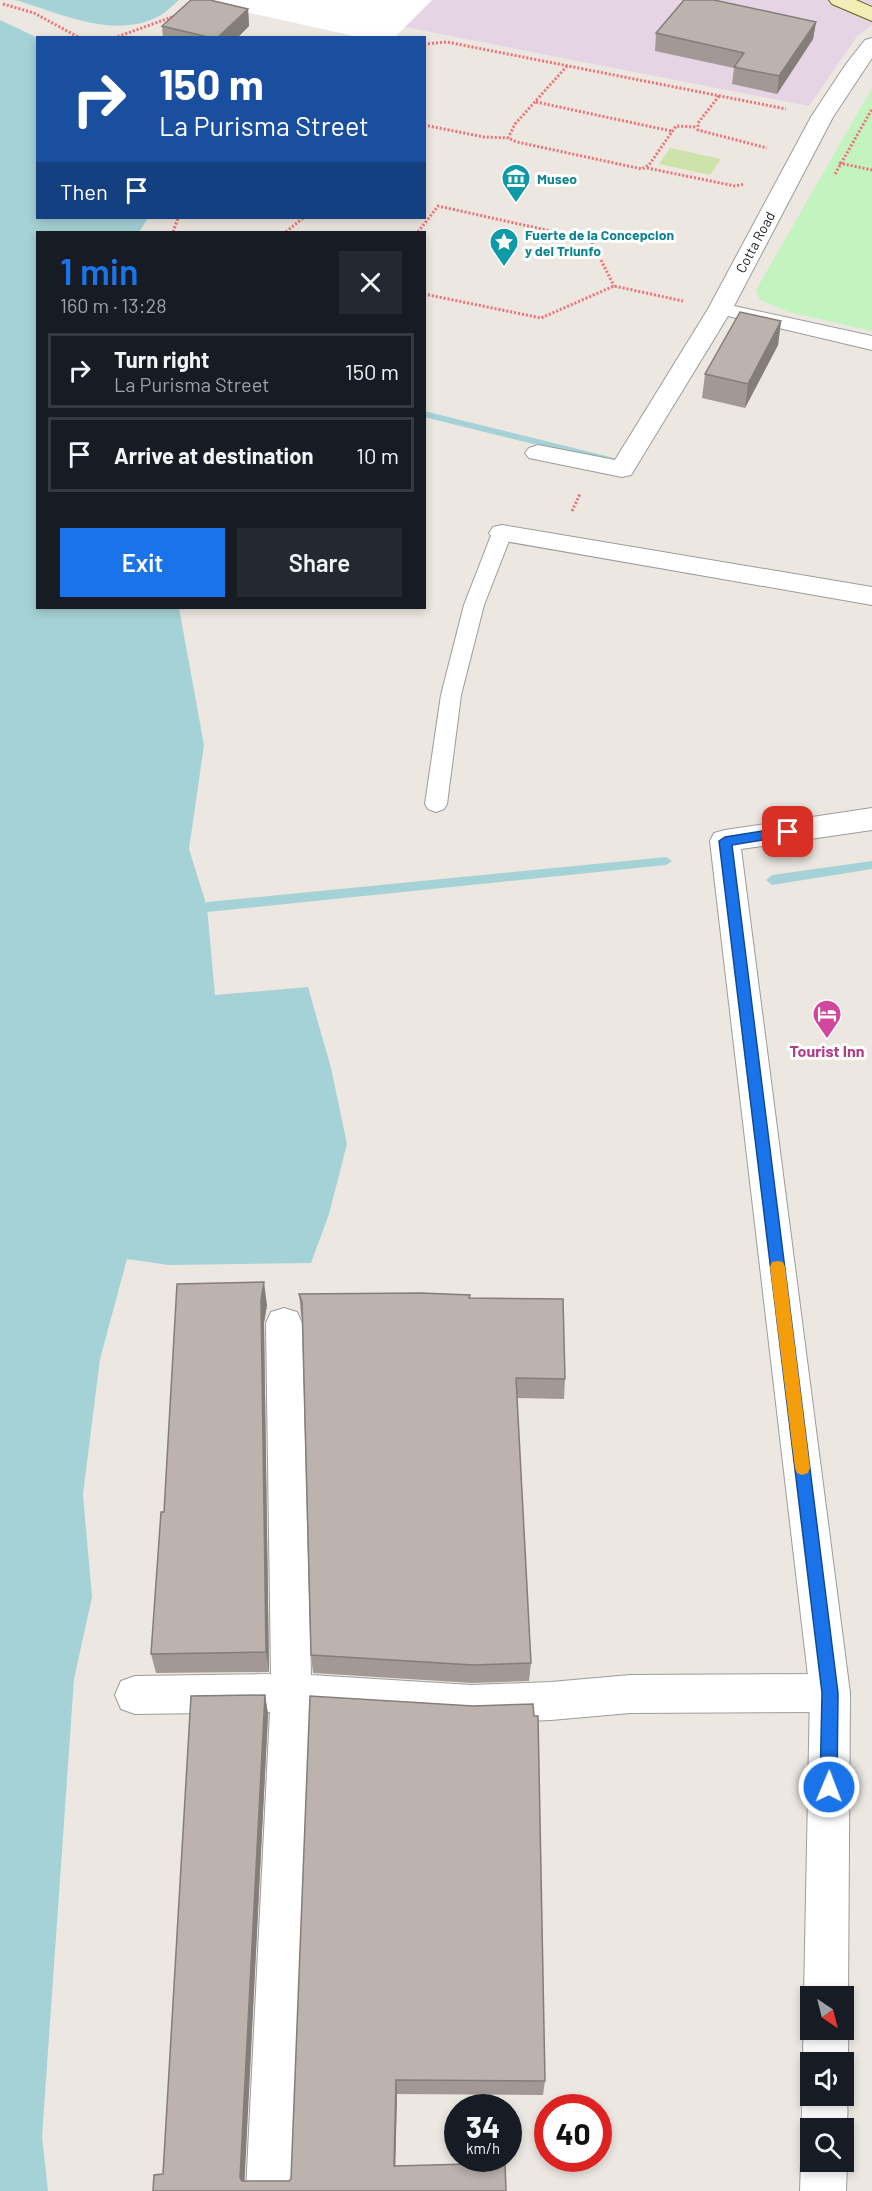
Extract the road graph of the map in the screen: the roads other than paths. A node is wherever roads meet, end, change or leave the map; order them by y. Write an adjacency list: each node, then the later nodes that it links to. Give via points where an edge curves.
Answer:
1 (839, 0): 2 (main road)
2 (872, 15)
3 (872, 44): 4 (street, Cotta Road, via 822,117)
4 (720, 309): 5 (street); 6 (street, Cotta Road, via 622,469)
5 (872, 343)
6 (538, 453)
7 (502, 533): 8 (street); 9 (lane, via 474,605 451,695)
8 (872, 596)
9 (436, 804)
10 (872, 819): 13 (street, via 725,841)
11 (284, 1323): 12 (street)
12 (291, 1693): 13 (street, via 472,1704 630,1694); 14 (street); 17 (street)
13 (830, 1693): 15 (street)
14 (135, 1695)
15 (826, 1986)
16 (824, 2172): 18 (street)
17 (269, 2191)
18 (824, 2191)

